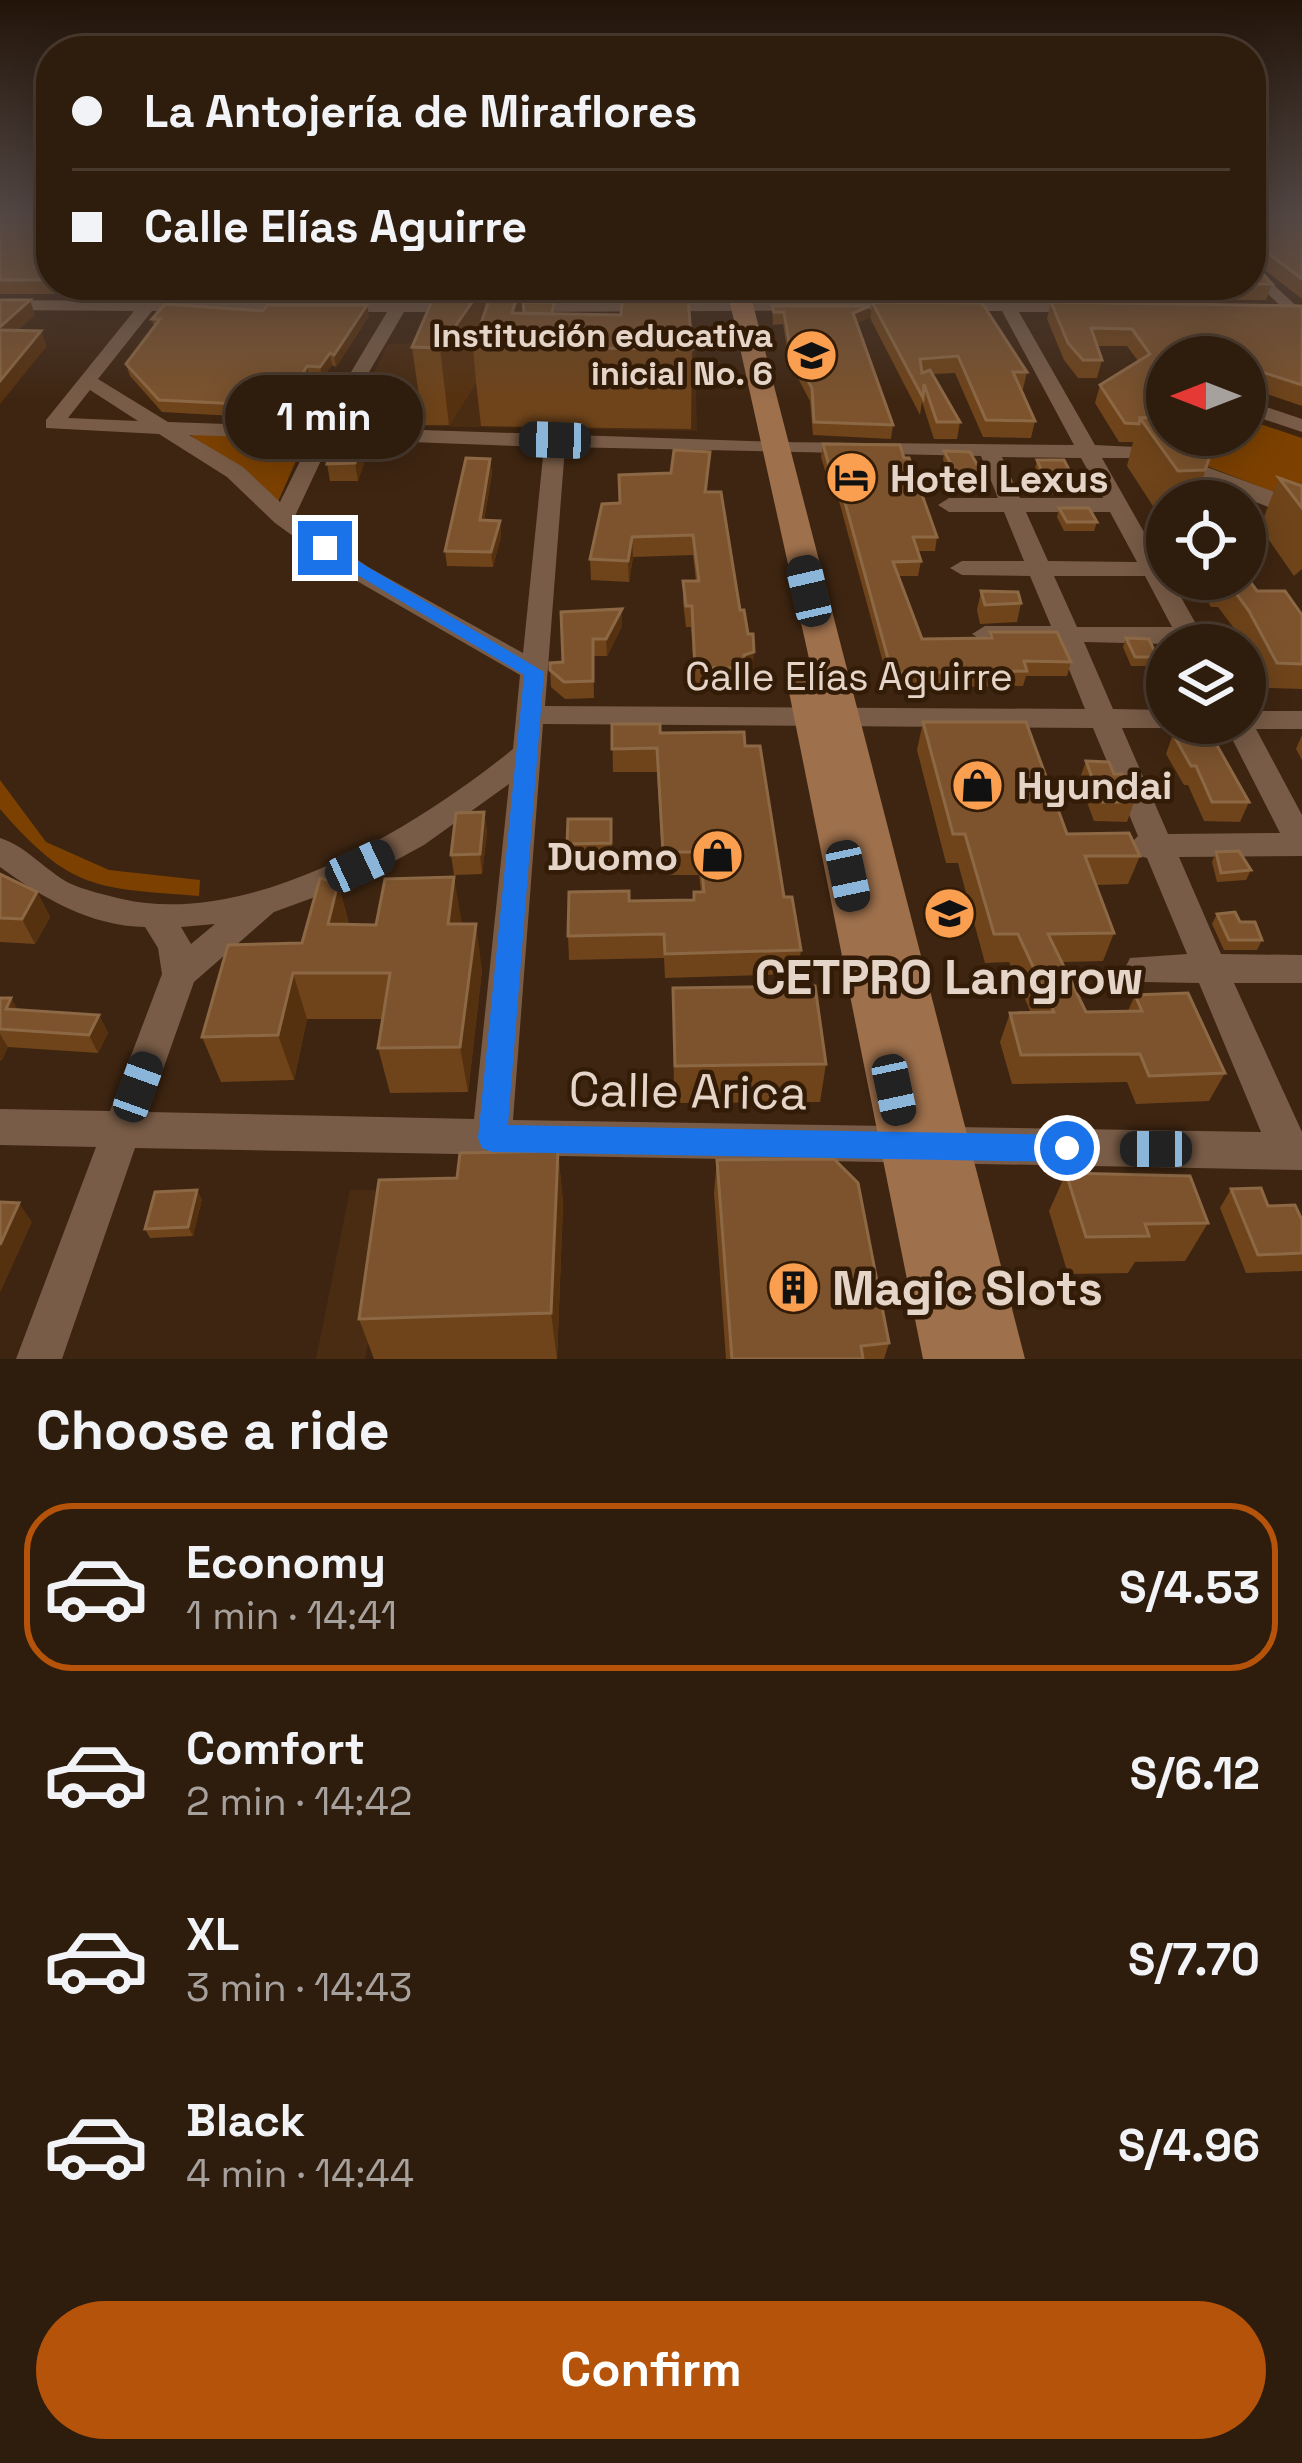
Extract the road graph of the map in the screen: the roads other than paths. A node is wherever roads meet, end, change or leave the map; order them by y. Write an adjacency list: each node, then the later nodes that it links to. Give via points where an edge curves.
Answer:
1 (1266, 283): 14 (street)
2 (152, 300): 9 (street)
3 (402, 300): 11 (street)
4 (610, 300): 11 (street)
5 (732, 300): 21 (main road)
6 (842, 300): 10 (street)
7 (1005, 300): 10 (street)
8 (0, 305): 9 (street)
9 (148, 305): 11 (street); 15 (street)
10 (1008, 306): 12 (street); 23 (street)
11 (398, 307): 19 (street)
12 (1101, 308)
13 (1262, 309): 14 (street)
14 (1298, 314)
15 (86, 380): 18 (street); 18 (street, via 53,424)
16 (1266, 413): 17 (street)
17 (1302, 426)
18 (162, 428): 19 (street); 30 (street, via 235,472)
19 (324, 433): 20 (street); 30 (street)
20 (555, 440): 21 (street); 38 (street)
21 (764, 447): 22 (street); 40 (main road)
22 (988, 449): 23 (street); 27 (street)
23 (1087, 450): 24 (street); 28 (street)
24 (1146, 452)
25 (1158, 456): 29 (street)
26 (949, 505): 27 (street)
27 (1012, 505): 28 (street); 33 (street)
28 (1118, 505): 31 (street)
29 (1302, 509)
30 (283, 518): 38 (street, via 359,572)
31 (1146, 556)
32 (962, 568): 33 (street)
33 (1039, 569): 34 (street); 36 (street)
34 (1146, 569)
35 (985, 634): 36 (street)
36 (1067, 635): 37 (street); 41 (street)
37 (1146, 638)
38 (534, 672): 39 (street)
39 (530, 715): 40 (street, Calle Elías Aguirre); 46 (street)
40 (826, 719): 41 (street, Calle Elías Aguirre); 60 (main road)
41 (1103, 719): 42 (street, Calle Elías Aguirre); 48 (street)
42 (1146, 719)
43 (1302, 720): 44 (street)
44 (1266, 721)
45 (1252, 744): 47 (street)
46 (526, 753): 51 (street, via 387,854); 59 (street)
47 (1302, 844): 48 (street)
48 (1158, 845): 49 (street); 54 (street)
49 (1114, 846)
50 (0, 850): 52 (street, via 98,907)
51 (265, 902): 52 (street); 56 (street)
52 (156, 916): 56 (street, via 175,946)
53 (1142, 968): 54 (street)
54 (1210, 968): 55 (street); 61 (street)
55 (1302, 969)
56 (179, 974): 58 (street)
57 (0, 1126): 58 (street, Calle Arica)
58 (122, 1128): 59 (street, Calle Arica); 62 (street)
59 (492, 1138): 60 (street, Calle Arica)
60 (925, 1147): 61 (street, Calle Arica); 63 (main road); 64 (main road)
61 (1295, 1150)
62 (39, 1359)
63 (953, 1359)
64 (995, 1359)

